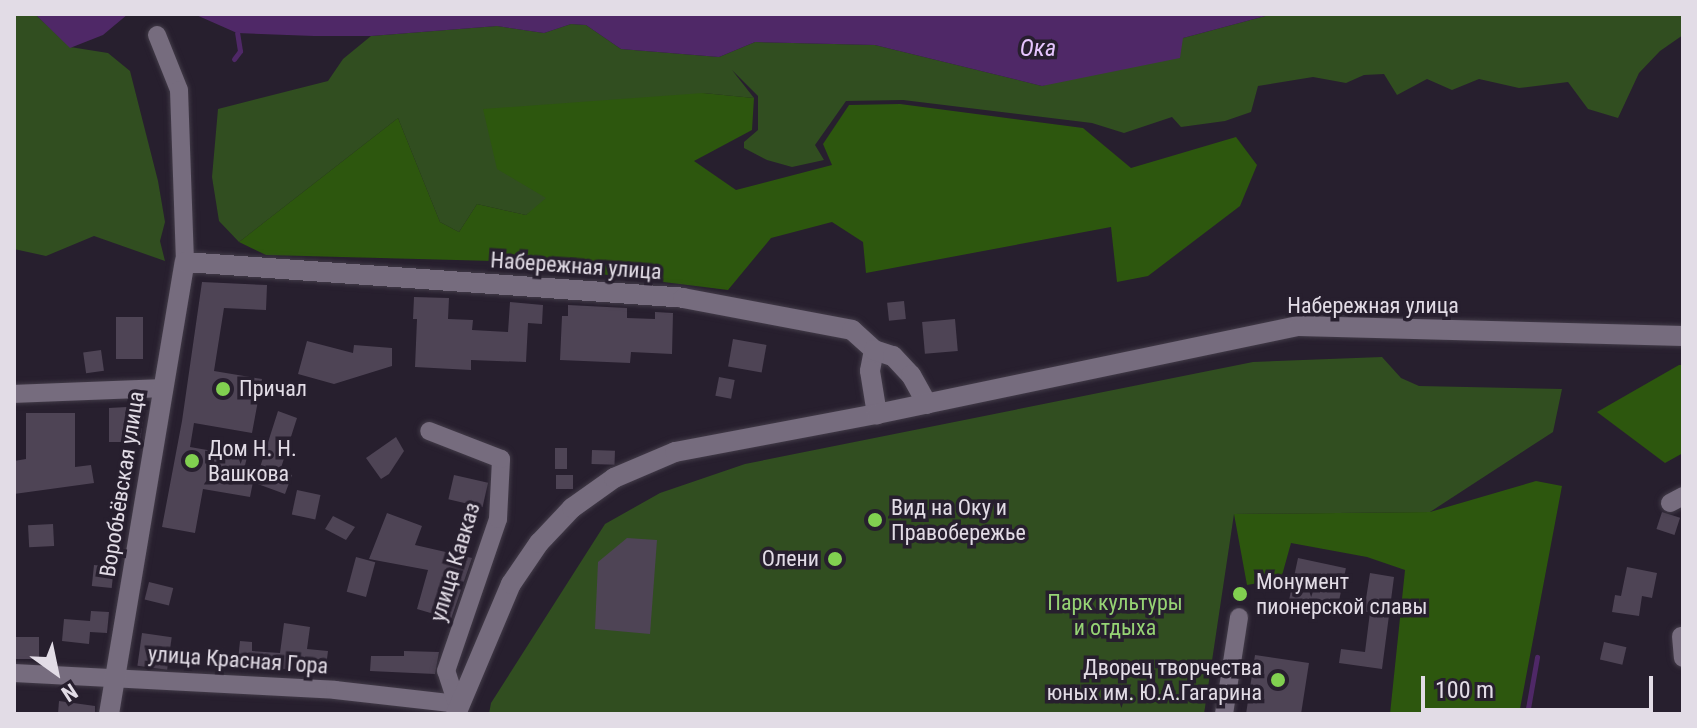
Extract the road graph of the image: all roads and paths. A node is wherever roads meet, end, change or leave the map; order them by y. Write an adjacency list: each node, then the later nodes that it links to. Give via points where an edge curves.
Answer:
1 (157, 35): 2 (street, via 179,90)
2 (185, 262): 4 (main road, Набережная улица, via 683,298 852,330); 5 (main road, Воробьёвская улица)
3 (1683, 336): 7 (main road, Набережная улица, via 1299,326)
4 (874, 350): 7 (main road, Набережная улица, via 893,356); 8 (main road, via 870,371)
5 (162, 388): 6 (street); 14 (main road, Воробьёвская улица)
6 (14, 394)
7 (927, 404): 8 (main road, Набережная улица)
8 (877, 414): 15 (main road, Набережная улица, via 675,452 614,478 572,508 511,584)
9 (429, 431): 15 (street, улица Кавказ, via 501,459 498,519 446,671)
10 (1239, 617): 17 (street)
11 (1681, 636): 12 (street)
12 (1683, 658)
13 (14, 673): 14 (street, улица Красная Гора)
14 (115, 676): 15 (street, улица Красная Гора, via 335,690); 16 (main road, Воробьёвская улица)
15 (457, 709)
16 (109, 714)
17 (1224, 714)

